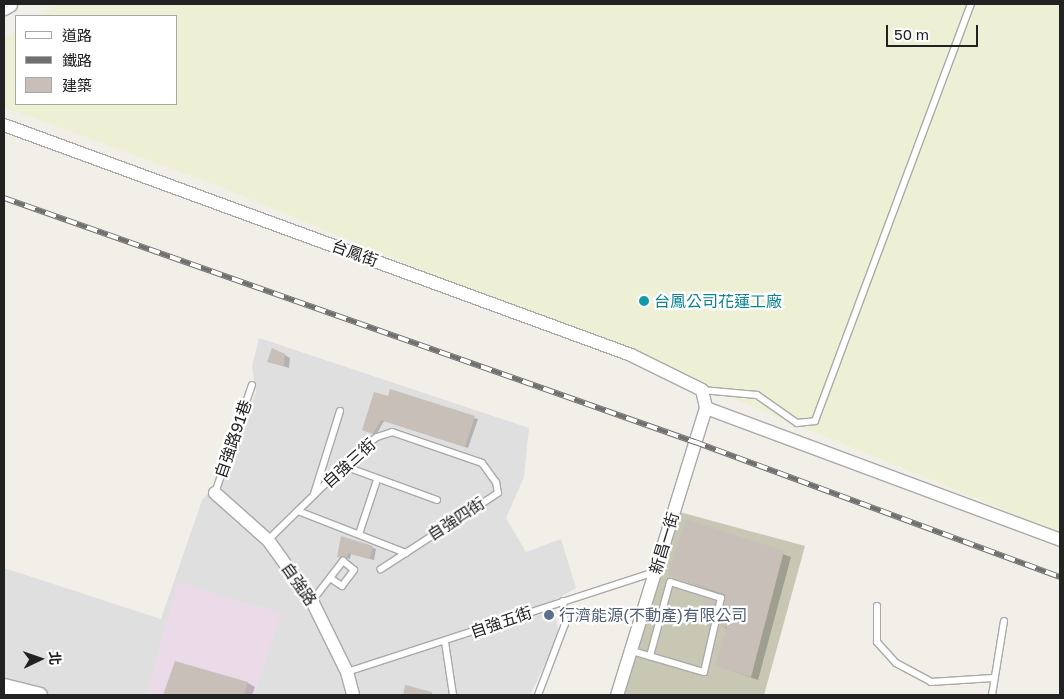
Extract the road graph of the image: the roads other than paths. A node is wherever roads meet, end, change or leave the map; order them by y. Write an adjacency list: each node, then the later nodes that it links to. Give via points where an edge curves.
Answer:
1 (9, 4): 3 (street)
2 (971, 4): 6 (lane, via 815,420 797,423 757,395)
3 (4, 7)
4 (4, 125): 6 (street, 台鳳街, via 631,355)
5 (252, 385): 12 (lane, 自強路91巷)
6 (702, 390): 7 (street, 新昌一街)
7 (706, 408): 18 (street); 21 (street, 新昌一街)
8 (340, 411): 13 (lane)
9 (344, 466): 10 (lane); 11 (lane, 自強三街, via 377,438 392,432 482,463); 13 (lane, 自強三街)
10 (377, 480): 14 (lane); 16 (lane)
11 (496, 482): 19 (lane, 自強四街, via 498,493)
12 (215, 492): 17 (street, 自強路)
13 (314, 496): 15 (lane, 自強三街)
14 (437, 500)
15 (298, 511): 16 (lane); 17 (lane, 自強三街)
16 (358, 534): 19 (lane)
17 (268, 540): 23 (street, 自強路)
18 (1060, 540)
19 (406, 553): 20 (lane, 自強四街)
20 (381, 569)
21 (655, 572): 24 (lane, 自強五街); 28 (street, 新昌一街)
22 (330, 578): 23 (lane)
23 (312, 601): 30 (street, 自強路)
24 (563, 601): 27 (lane, 自強五街); 37 (lane, via 565,624)
25 (876, 606): 31 (lane, via 877,642 896,663 931,682)
26 (1004, 621): 31 (lane)
27 (445, 642): 30 (lane, 自強五街); 36 (lane)
28 (632, 651): 29 (lane); 38 (street, 新昌一街)
29 (650, 656): 29 (lane, via 704,672 721,598 670,582)
30 (347, 672): 35 (street, 自強路)
31 (993, 678): 39 (lane)
32 (4, 686): 33 (street)
33 (23, 693): 34 (street)
34 (39, 695)
35 (354, 695)
36 (453, 695)
37 (538, 695)
38 (618, 695)
39 (992, 695)

